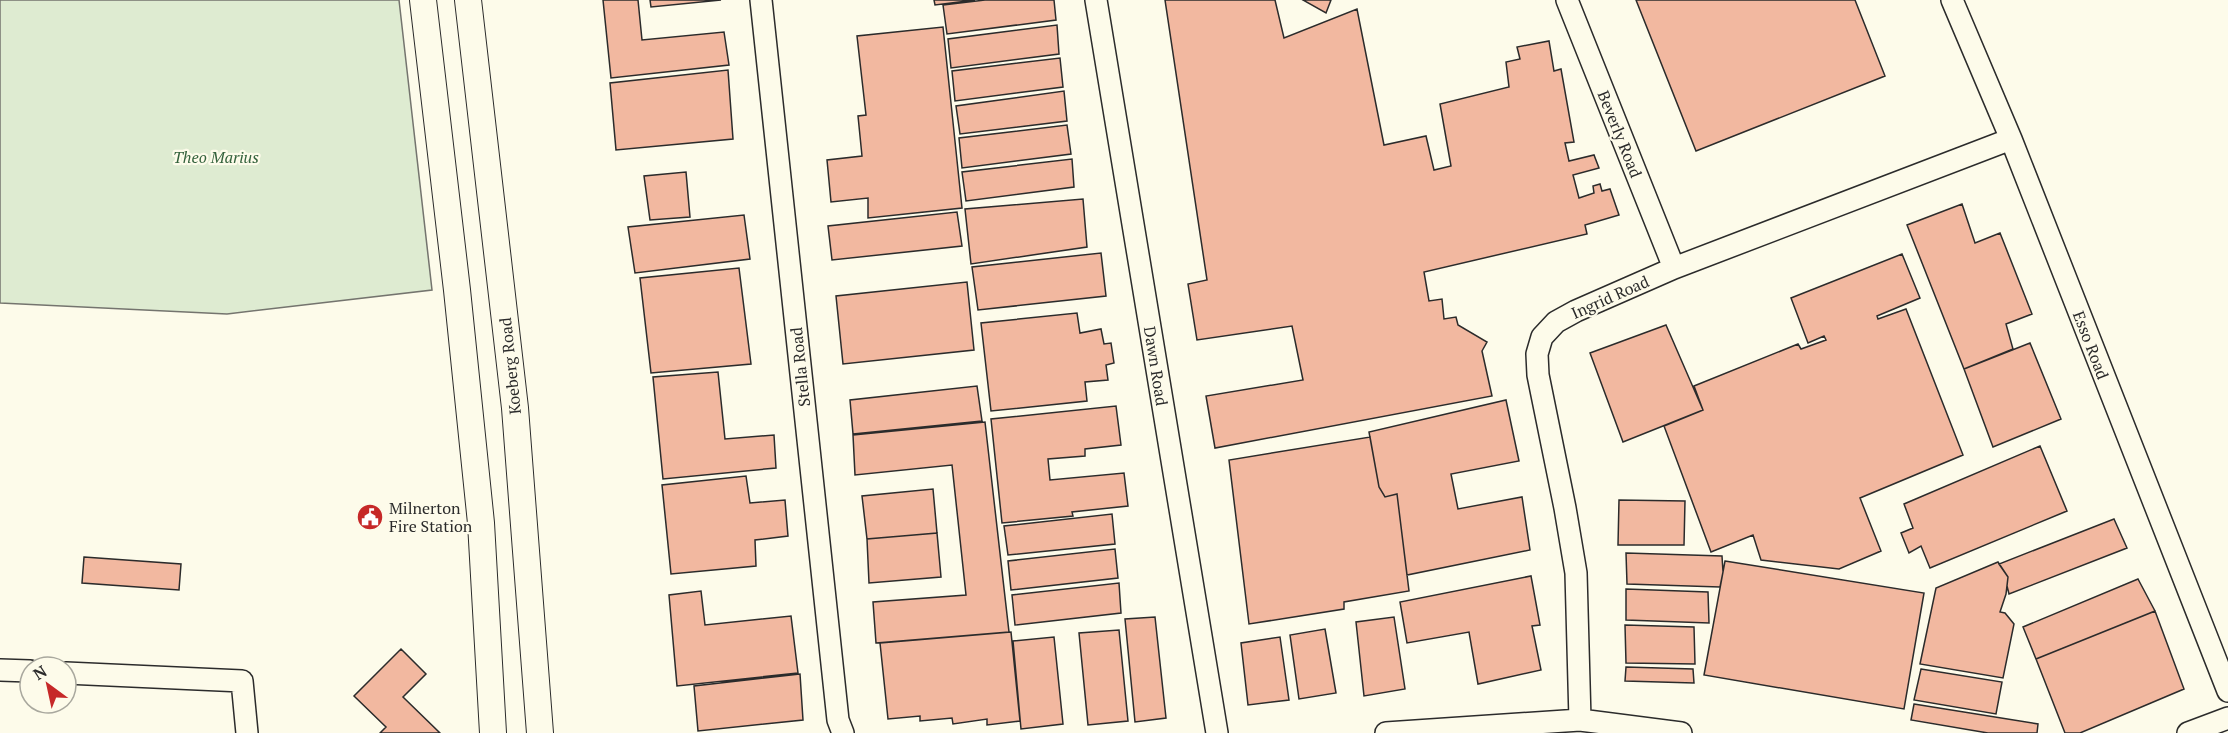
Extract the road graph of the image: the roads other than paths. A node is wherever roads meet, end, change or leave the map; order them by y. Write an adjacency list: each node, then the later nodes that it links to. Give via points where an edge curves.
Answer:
1 (423, 0): 16 (main road, via 481,524)
2 (468, 0): 17 (main road, Koeberg Road, via 515,408)
3 (761, 0): 18 (street, Stella Road, via 838,720)
4 (1095, 0): 19 (street, Dawn Road)
5 (1567, 0): 8 (street, Beverly Road)
6 (1952, 0): 7 (street, Esso Road)
7 (2011, 140): 8 (street, Ingrid Road); 12 (street, Esso Road)
8 (1674, 268): 14 (street, Ingrid Road, via 1556,322 1542,337 1537,354 1576,573)
9 (0, 670): 10 (street)
10 (18, 671)
11 (78, 674): 15 (street, via 242,681)
12 (2228, 691)
13 (2228, 718): 22 (street)
14 (1580, 720): 20 (street); 21 (street)
15 (247, 733)
16 (492, 733)
17 (540, 733)
18 (843, 733)
19 (1217, 733)
20 (1386, 733)
21 (1681, 733)
22 (2188, 733)

